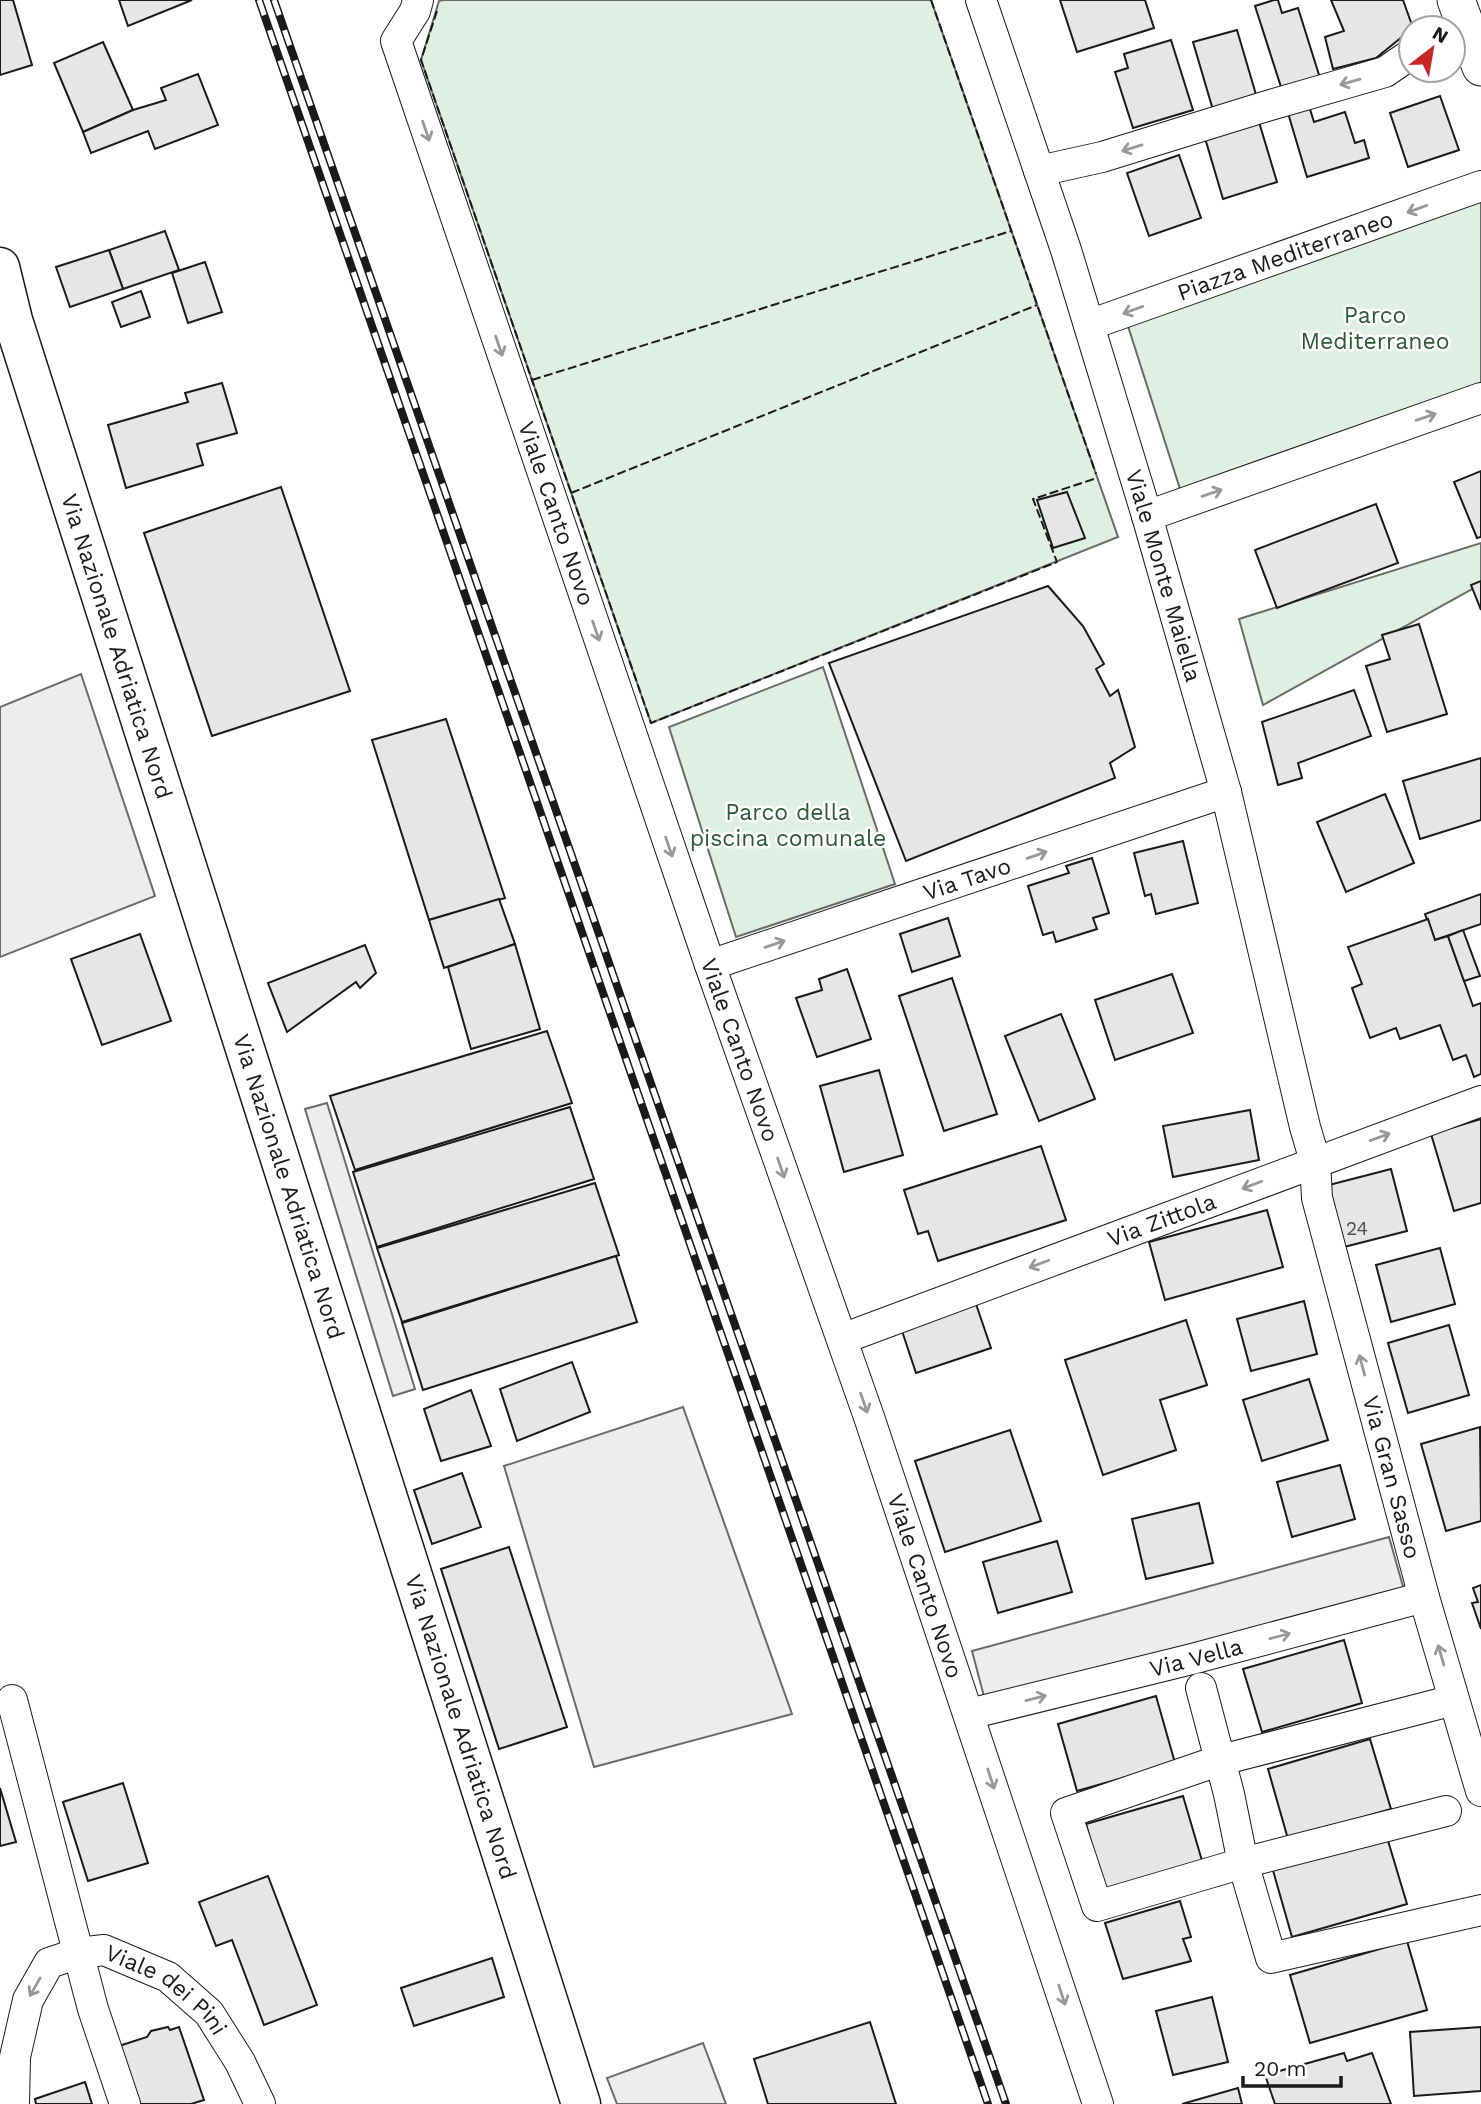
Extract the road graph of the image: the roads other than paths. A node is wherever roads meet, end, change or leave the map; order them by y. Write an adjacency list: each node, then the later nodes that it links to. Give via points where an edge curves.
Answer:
1 (981, 0): 6 (street, Viale Monte Maiella)
2 (422, 4): 13 (street, Viale Canto Novo, one-way to 13, via 396,41)
3 (1467, 37): 5 (street)
4 (1397, 64): 6 (street, one-way to 6, via 1385,72 1102,157)
5 (1481, 67)
6 (1039, 171): 9 (street, Viale Monte Maiella)
7 (1481, 186): 9 (street, Piazza Mediterraneo, one-way to 9)
8 (0, 267): 31 (main road, Via Nazionale Adriatica Nord, via 114,643)
9 (1089, 326): 11 (street, Viale Monte Maiella)
10 (1481, 398): 11 (street, one-way to 10)
11 (1147, 516): 12 (street, Viale Monte Maiella)
12 (1226, 792): 13 (street, Via Tavo, one-way to 12); 15 (street, Viale Monte Maiella)
13 (710, 965): 16 (street, Viale Canto Novo, one-way to 16)
14 (1481, 1101): 15 (street, Via Zittola, one-way to 14)
15 (1315, 1161): 16 (street, Via Zittola, one-way to 16); 17 (street, Via Gran Sasso, one-way to 15, via 1317,1198)
16 (842, 1339): 21 (street, Viale Canto Novo, one-way to 21)
17 (1424, 1597): 20 (street, Via Gran Sasso, one-way to 17); 21 (street, Via Vella, one-way to 17)
18 (1201, 1688): 22 (street)
19 (12, 1700): 27 (street)
20 (1454, 1700): 22 (street); 23 (street, Via Gran Sasso)
21 (969, 1714): 32 (street, Viale Canto Novo, one-way to 32)
22 (1221, 1760): 25 (street); 25 (street, via 1066,1813 1097,1906)
23 (1481, 1791)
24 (1446, 1811): 25 (street)
25 (1243, 1863): 26 (street, via 1271,1958)
26 (1481, 1910)
27 (79, 1953): 28 (street, Viale dei Pini, one-way to 28, via 49,1963 28,2000 15,2057); 29 (street); 30 (street, Viale dei Pini, via 104,1950 168,1977 209,2014)
28 (14, 2104)
29 (125, 2104)
30 (260, 2104)
31 (581, 2104)
32 (1098, 2104)

